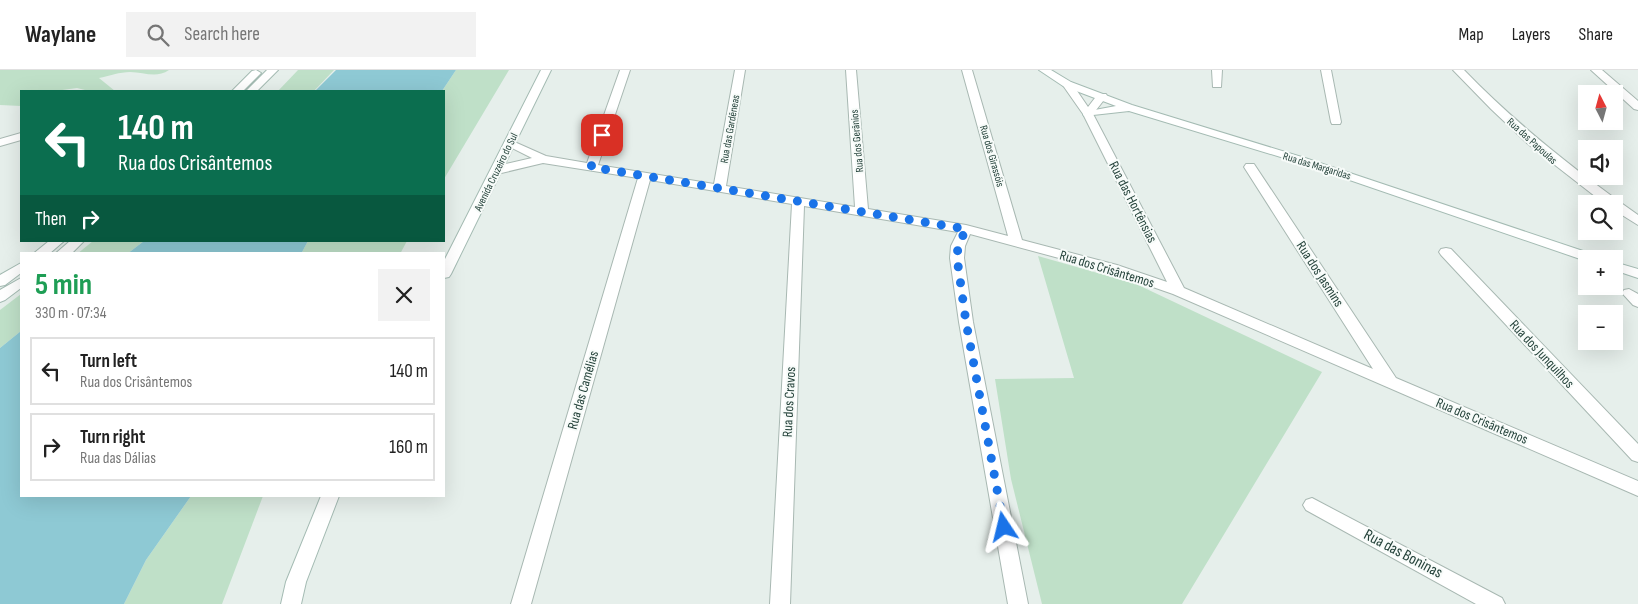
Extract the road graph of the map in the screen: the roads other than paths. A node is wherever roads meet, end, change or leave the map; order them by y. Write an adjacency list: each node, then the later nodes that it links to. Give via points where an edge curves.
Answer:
1 (259, 70): 15 (street)
2 (273, 70): 16 (street)
3 (546, 70): 24 (street, Avenida Cruzeiro do Sul)
4 (624, 70): 27 (street)
5 (740, 70): 30 (street, Rua das Gardêneas)
6 (851, 70): 33 (street, Rua dos Gerânios)
7 (967, 70): 39 (street, Rua dos Girassóis)
8 (1044, 70): 13 (street, Rua das Margaridas)
9 (1217, 70): 14 (street)
10 (1326, 70): 21 (street)
11 (1458, 70): 31 (street, Rua das Papoulas, via 1554,160)
12 (1596, 70): 19 (street)
13 (1067, 84): 17 (street, Rua das Margaridas); 20 (street, Rua das Hortênsias)
14 (1217, 85)
15 (238, 90)
16 (252, 90)
17 (1102, 96): 18 (street, Rua das Margaridas); 20 (street)
18 (1128, 107): 20 (street); 43 (street, Rua das Margaridas, via 1302,160)
19 (1638, 107)
20 (1088, 114): 50 (street, Rua das Hortênsias)
21 (1336, 122)
22 (20, 136): 23 (street)
23 (0, 143)
24 (510, 143): 25 (street, Rua dos Crisântemos); 28 (street, Avenida Cruzeiro do Sul)
25 (543, 159): 27 (street, Rua dos Crisântemos); 28 (street, Rua dos Crisântemos)
26 (1250, 166): 52 (street, Rua dos Jasmins)
27 (591, 167): 29 (street, Rua dos Crisântemos)
28 (497, 170): 46 (street, Avenida Cruzeiro do Sul)
29 (645, 176): 30 (street, Rua dos Crisântemos); 58 (street, Rua das Camélias)
30 (719, 189): 32 (street, Rua dos Crisântemos)
31 (1601, 195)
32 (798, 201): 33 (street, Rua dos Crisântemos); 59 (street, Rua dos Cravos)
33 (862, 211): 36 (street, Rua dos Crisântemos)
34 (1623, 211): 35 (street, Rua das Papoulas)
35 (1638, 221)
36 (966, 229): 39 (street, Rua dos Crisântemos); 60 (street, via 958,246 957,258)
37 (57, 242): 40 (street)
38 (77, 242): 41 (street)
39 (1016, 242): 50 (street, Rua dos Crisântemos)
40 (43, 252)
41 (64, 252)
42 (1446, 252): 53 (street, Rua dos Junquilhos)
43 (1578, 254)
44 (20, 268): 48 (street)
45 (1623, 269): 47 (street)
46 (445, 272)
47 (1638, 274)
48 (0, 282)
49 (20, 283): 51 (street)
50 (1178, 290): 52 (street, Rua dos Crisântemos)
51 (0, 297)
52 (1390, 382): 54 (street, Rua dos Crisântemos)
53 (1638, 455)
54 (1638, 489)
55 (330, 497): 57 (street, via 296,582)
56 (1312, 504): 61 (street, Rua das Boninas)
57 (291, 604)
58 (521, 604)
59 (780, 604)
60 (1018, 604)
61 (1495, 604)

